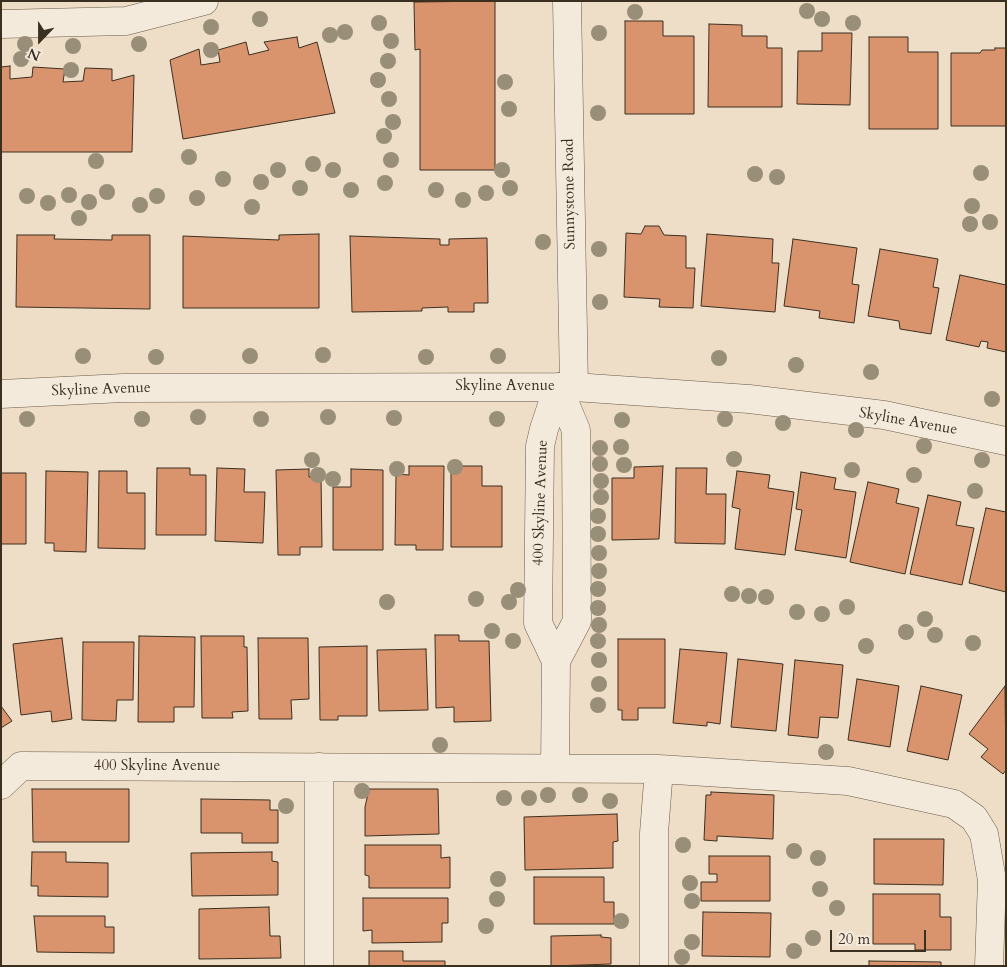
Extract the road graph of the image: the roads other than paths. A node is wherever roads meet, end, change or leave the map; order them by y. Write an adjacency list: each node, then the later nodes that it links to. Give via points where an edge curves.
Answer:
1 (204, 1): 3 (street, via 126,20)
2 (567, 1): 4 (street, Sunnystone Road)
3 (1, 24)
4 (566, 387): 5 (street, Skyline Avenue, via 123,388); 6 (street, Skyline Avenue, via 749,399 884,415); 7 (street, 400 Skyline Avenue, via 576,430 577,621); 7 (street, 400 Skyline Avenue, via 544,430 540,446 538,623)
5 (1, 394)
6 (1006, 441)
7 (556, 661): 9 (street, 400 Skyline Avenue)
8 (319, 767): 9 (street, 400 Skyline Avenue); 11 (street, 400 Skyline Avenue, via 21,766); 12 (street)
9 (555, 768): 10 (street, 400 Skyline Avenue)
10 (660, 769): 13 (street, via 654,833); 14 (street, 400 Skyline Avenue, via 848,781 954,804 974,818 984,834 992,880)
11 (1, 784)
12 (319, 966)
13 (654, 966)
14 (989, 966)

